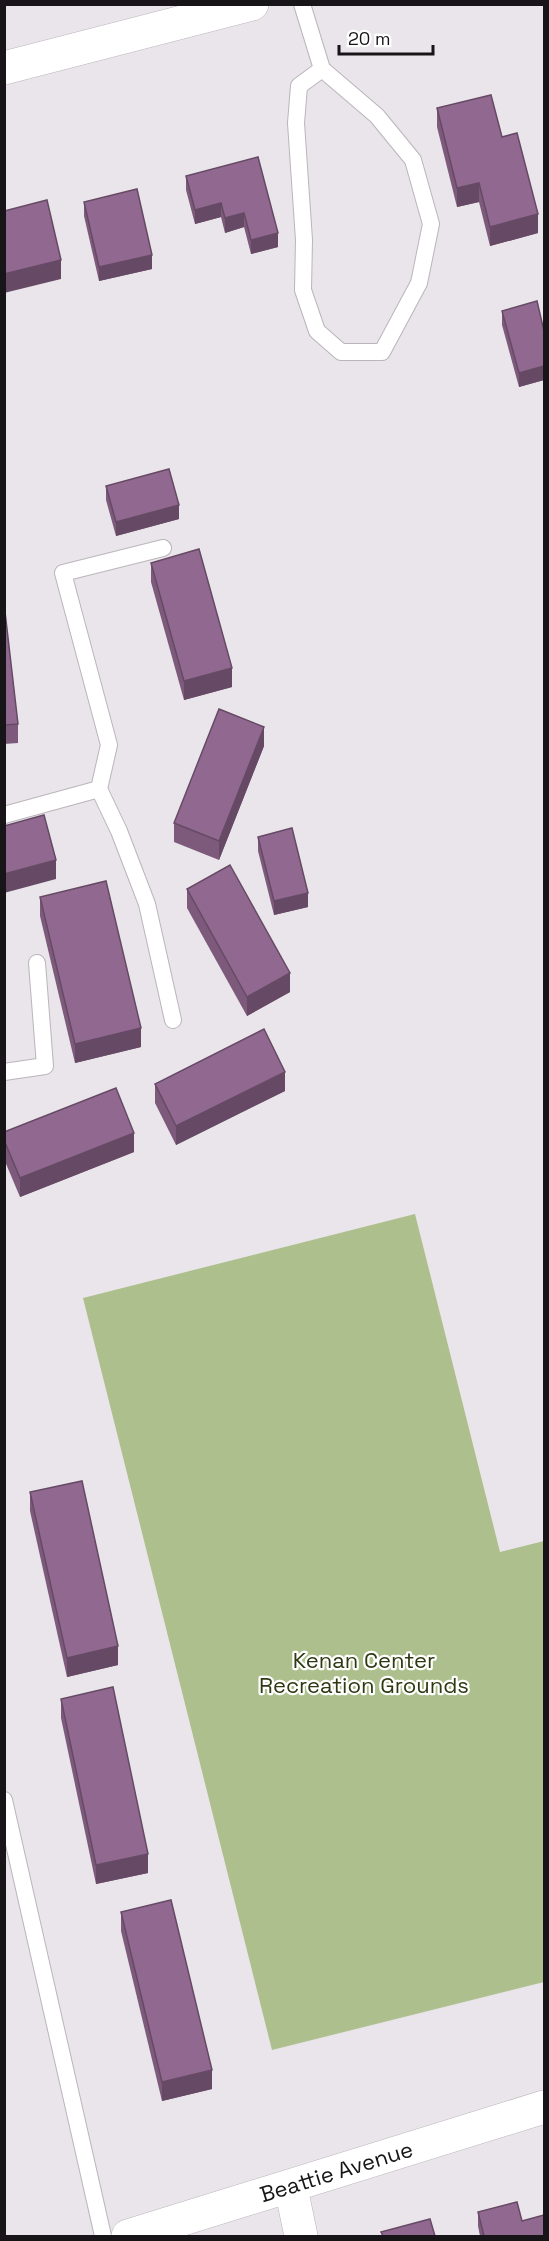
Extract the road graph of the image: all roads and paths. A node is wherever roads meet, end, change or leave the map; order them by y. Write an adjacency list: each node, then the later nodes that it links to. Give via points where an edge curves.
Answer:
1 (252, 4): 3 (street)
2 (302, 4): 4 (lane)
3 (4, 68)
4 (322, 69): 4 (lane, via 376,116 412,160 431,224 419,283 382,352 341,352 317,331 303,290 304,240 296,123 299,86)
5 (163, 549): 6 (lane, via 63,573 109,745)
6 (99, 789): 7 (lane); 9 (lane, via 147,904)
7 (4, 815)
8 (37, 963): 10 (lane, via 45,1066)
9 (173, 1020)
10 (4, 1072)
11 (4, 1800): 14 (lane)
12 (544, 2107): 13 (street, Beattie Avenue)
13 (291, 2188): 15 (street, Beattie Avenue); 16 (street)
14 (103, 2236)
15 (128, 2236)
16 (301, 2236)

